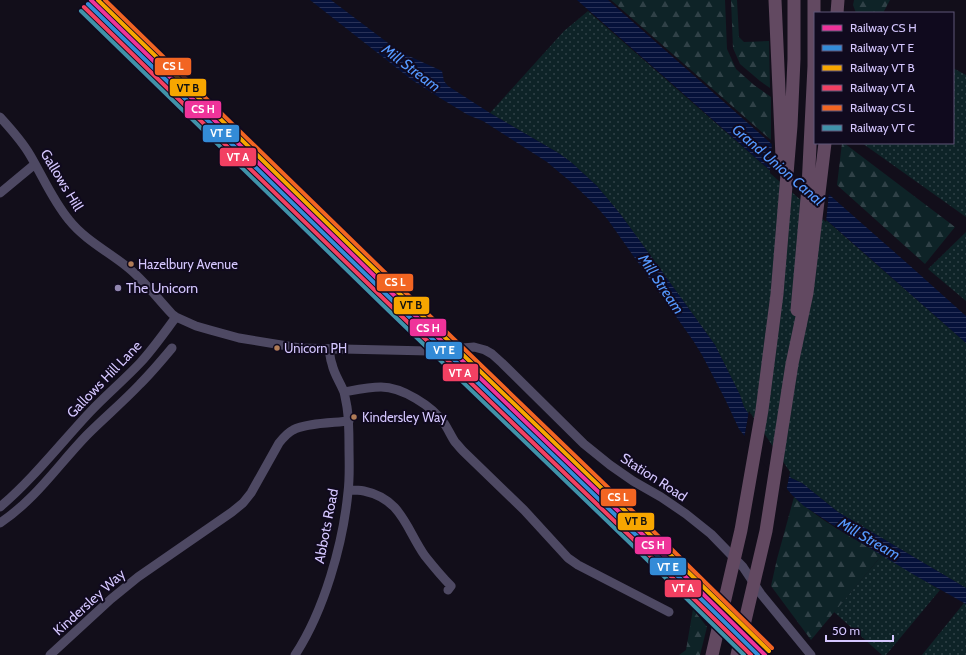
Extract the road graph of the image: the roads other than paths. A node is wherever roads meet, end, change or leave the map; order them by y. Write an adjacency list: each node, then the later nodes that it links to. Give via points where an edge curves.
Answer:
1 (775, 0): 11 (highway)
2 (794, 0): 11 (highway, via 791,126)
3 (814, 0): 6 (highway)
4 (838, 0): 5 (highway)
5 (837, 12)
6 (814, 66): 15 (highway, via 808,187)
7 (0, 117): 9 (street, Gallows Hill, via 15,132)
8 (824, 144): 15 (highway, via 807,293)
9 (35, 164): 10 (street); 12 (street, Gallows Hill, via 68,220 126,266)
10 (0, 193)
11 (785, 197): 27 (highway, via 777,294 762,410 741,530)
12 (176, 317): 14 (street, Station Road, via 196,326 240,338 300,348); 18 (street, Gallows Hill Lane, via 155,346)
13 (172, 348): 19 (street, Gallows Hill Lane)
14 (329, 349): 16 (street, Abbots Road, via 331,363); 29 (street, Station Road, via 425,351 474,347 492,354 593,452 686,514 711,534 743,568)
15 (792, 364): 28 (highway, via 766,530)
16 (344, 392): 17 (street, Abbots Road); 24 (street, via 381,387 405,393 421,402 444,423 463,451 524,510 568,558)
17 (348, 420): 20 (street, Abbots Road); 25 (street, Kindersley Way, via 304,426 284,436 243,503 138,577)
18 (49, 458): 19 (street); 21 (street, Gallows Hill Lane)
19 (60, 466): 22 (street, Gallows Hill Lane, via 16,513)
20 (349, 490): 23 (street, via 364,491 389,502 397,510 425,556); 26 (street, Abbots Road, via 340,541 330,576 317,614)
21 (0, 508)
22 (0, 523)
23 (452, 586)
24 (669, 612)
25 (50, 655)
26 (295, 655)
27 (712, 655)
28 (737, 655)
29 (810, 655)

